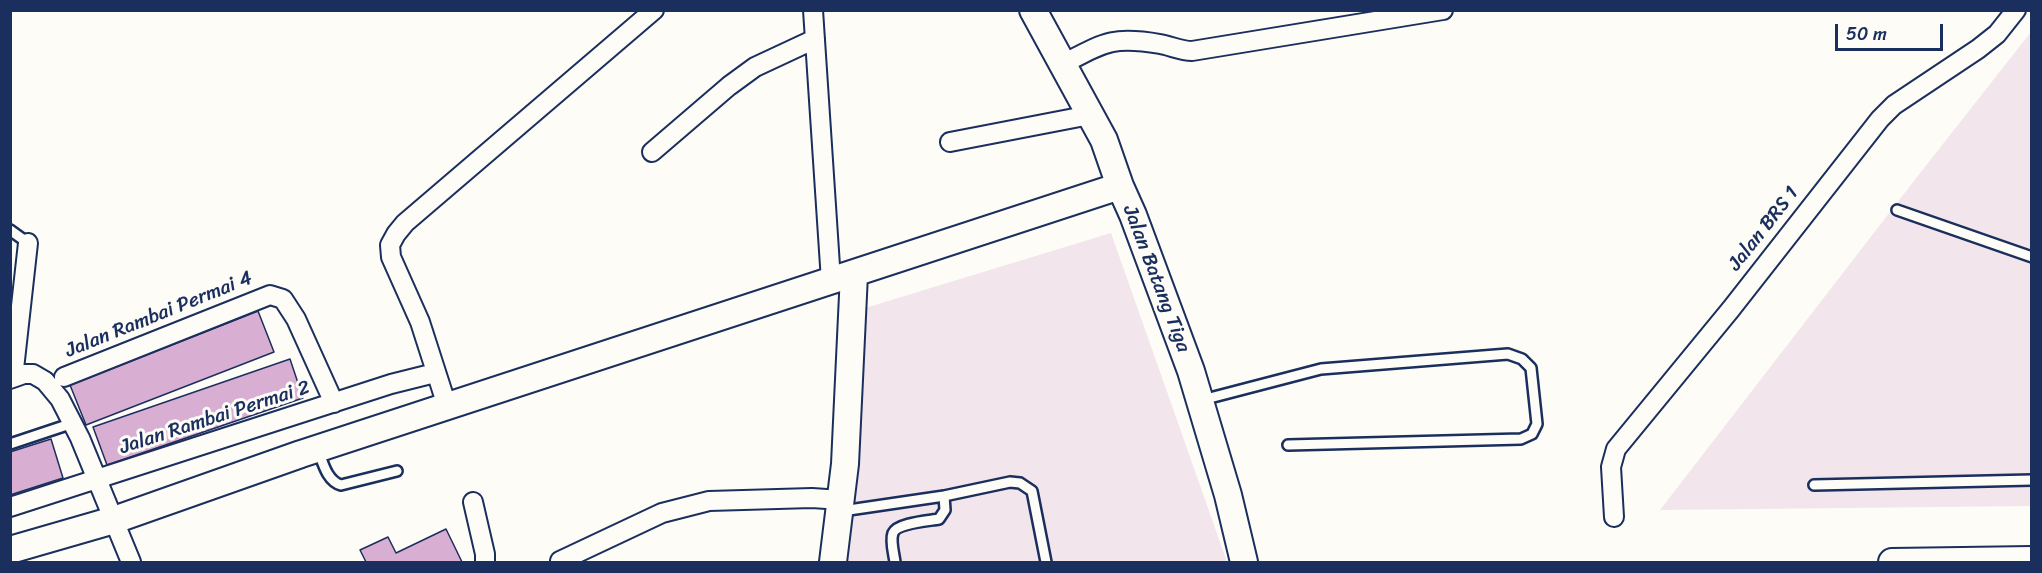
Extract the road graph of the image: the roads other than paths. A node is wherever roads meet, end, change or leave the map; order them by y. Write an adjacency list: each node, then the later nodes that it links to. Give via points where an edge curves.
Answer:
1 (654, 10): 17 (street, via 396,234 390,245 391,257 420,322)
2 (813, 10): 6 (street)
3 (1033, 10): 7 (street, Jalan Batang Tiga)
4 (1443, 10): 7 (street, via 1192,51 1131,39 1114,41)
5 (2016, 10): 35 (street, Jalan BRS 1, via 1997,34 1894,105 1880,119 1731,309 1644,412 1616,449 1611,467)
6 (815, 39): 10 (street, via 755,67); 16 (street)
7 (1063, 64): 8 (street, Jalan Batang Tiga)
8 (1090, 115): 9 (street); 11 (street, Jalan Batang Tiga, via 1104,140)
9 (950, 142)
10 (652, 152)
11 (1120, 186): 16 (street); 20 (street, Jalan Batang Tiga)
12 (1897, 210): 15 (lane)
13 (10, 230): 14 (lane)
14 (28, 243): 19 (street)
15 (2031, 256)
16 (842, 278): 22 (street); 33 (street, via 845,464)
17 (435, 373): 21 (street, Jalan Rambai Permai 2); 22 (street)
18 (64, 377): 21 (street, Jalan Rambai Permai 4, via 270,295 283,299 296,319)
19 (12, 379): 23 (street, via 33,374 45,381)
20 (1200, 400): 25 (lane, via 1321,369 1508,354 1522,359 1531,368 1537,424 1532,434 1521,439); 45 (street, Jalan Batang Tiga)
21 (334, 403): 28 (street, Jalan Rambai Permai 2)
22 (447, 406): 26 (street)
23 (73, 423): 24 (lane); 28 (street)
24 (10, 444)
25 (1288, 445)
26 (318, 449): 27 (lane, via 329,476 341,485); 36 (street)
27 (397, 471)
28 (98, 480): 34 (street, Jalan Rambai Permai 2); 36 (street)
29 (2031, 480): 30 (lane)
30 (1814, 485)
31 (944, 496): 33 (lane); 43 (lane, via 945,510 939,519 896,529 892,535); 44 (lane, via 1020,483 1032,491)
32 (473, 502): 41 (street)
33 (840, 506): 39 (street, via 812,498 709,501 662,513); 42 (street)
34 (10, 507)
35 (1614, 517)
36 (114, 520): 37 (street); 40 (street)
37 (10, 550)
38 (2031, 560): 47 (street)
39 (560, 561)
40 (131, 562)
41 (485, 562)
42 (833, 562)
43 (895, 562)
44 (1046, 562)
45 (1244, 562)
46 (1892, 562): 47 (street)
47 (1955, 562)

